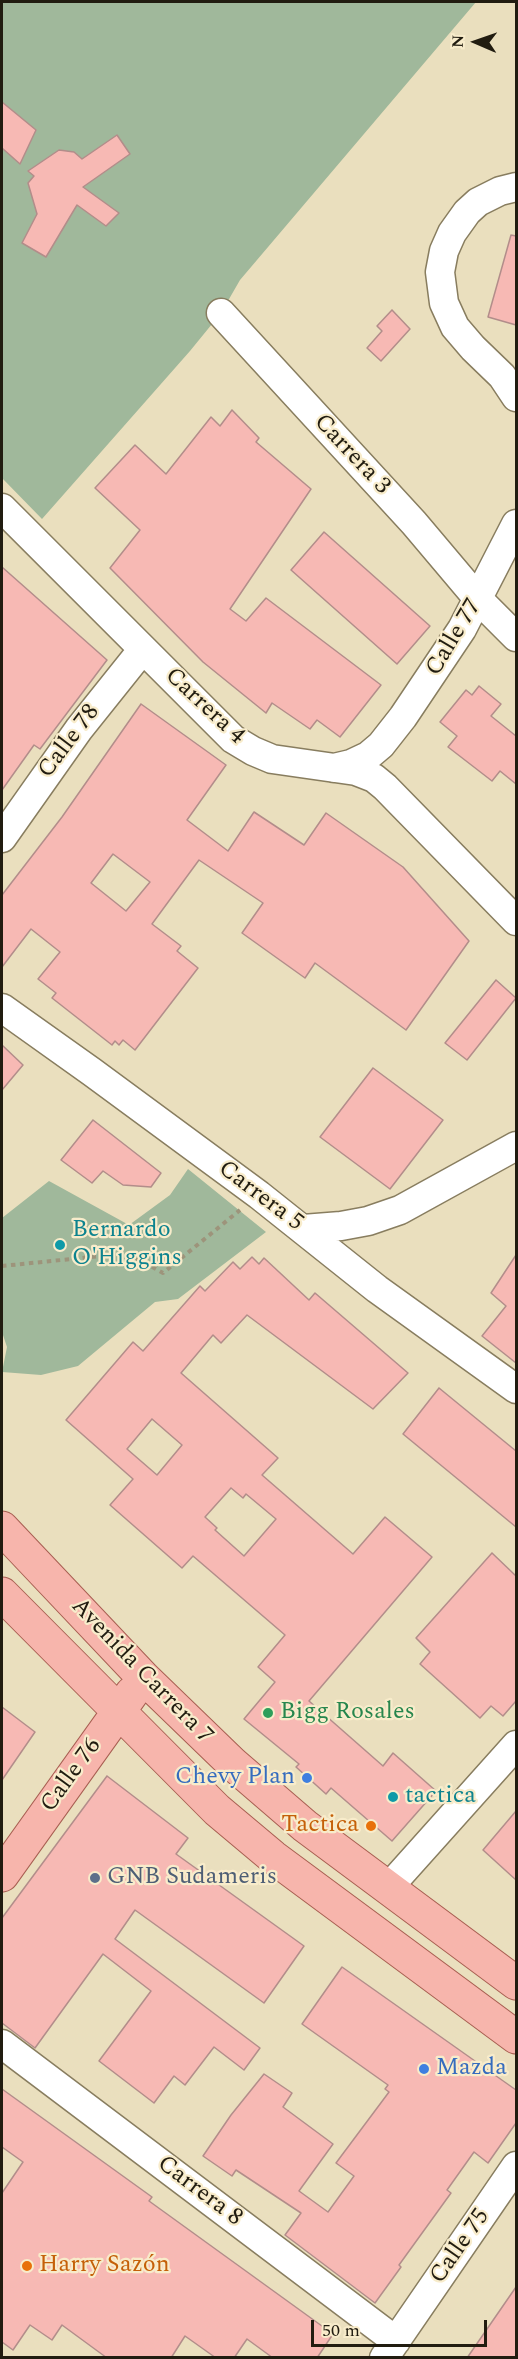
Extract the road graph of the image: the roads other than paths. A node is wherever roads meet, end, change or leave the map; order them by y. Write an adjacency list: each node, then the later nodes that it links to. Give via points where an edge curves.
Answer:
1 (516, 187): 3 (street, via 478,202 467,212 452,232 440,272 444,303 455,327 502,376)
2 (221, 313): 6 (street, Carrera 3, via 414,523)
3 (516, 397)
4 (2, 508): 8 (street, Carrera 4)
5 (516, 524): 6 (street, Calle 77)
6 (479, 600): 7 (street, Carrera 3); 9 (street, Calle 77, via 424,688)
7 (516, 637)
8 (143, 649): 10 (street, Carrera 4, via 233,739 272,759); 12 (street, Calle 78, via 79,729)
9 (381, 745): 10 (street, Calle 77, via 368,756); 11 (street, via 379,766)
10 (334, 768): 11 (street, Carrera 4, via 356,771)
11 (385, 787): 13 (street, Carrera 4)
12 (2, 838)
13 (516, 921)
14 (2, 1008): 16 (street, Carrera 5)
15 (516, 1146): 16 (street, via 400,1210 368,1221)
16 (303, 1229): 17 (street, Carrera 5, via 377,1289)
17 (516, 1389)
18 (2, 1528): 20 (main road, Avenida Carrera 7)
19 (2, 1594): 21 (main road, Avenida Carrera 7)
20 (143, 1677): 21 (main road, Calle 76); 24 (main road, Avenida Carrera 7, via 287,1811)
21 (119, 1711): 23 (main road, Calle 76); 26 (main road, Avenida Carrera 7, via 217,1810 273,1857)
22 (516, 1745): 24 (street)
23 (2, 1875)
24 (388, 1887): 25 (main road, Avenida Carrera 7)
25 (516, 1983)
26 (516, 2037)
27 (2, 2043): 29 (street, Carrera 8)
28 (516, 2166): 29 (street, Calle 75)
29 (390, 2349)

